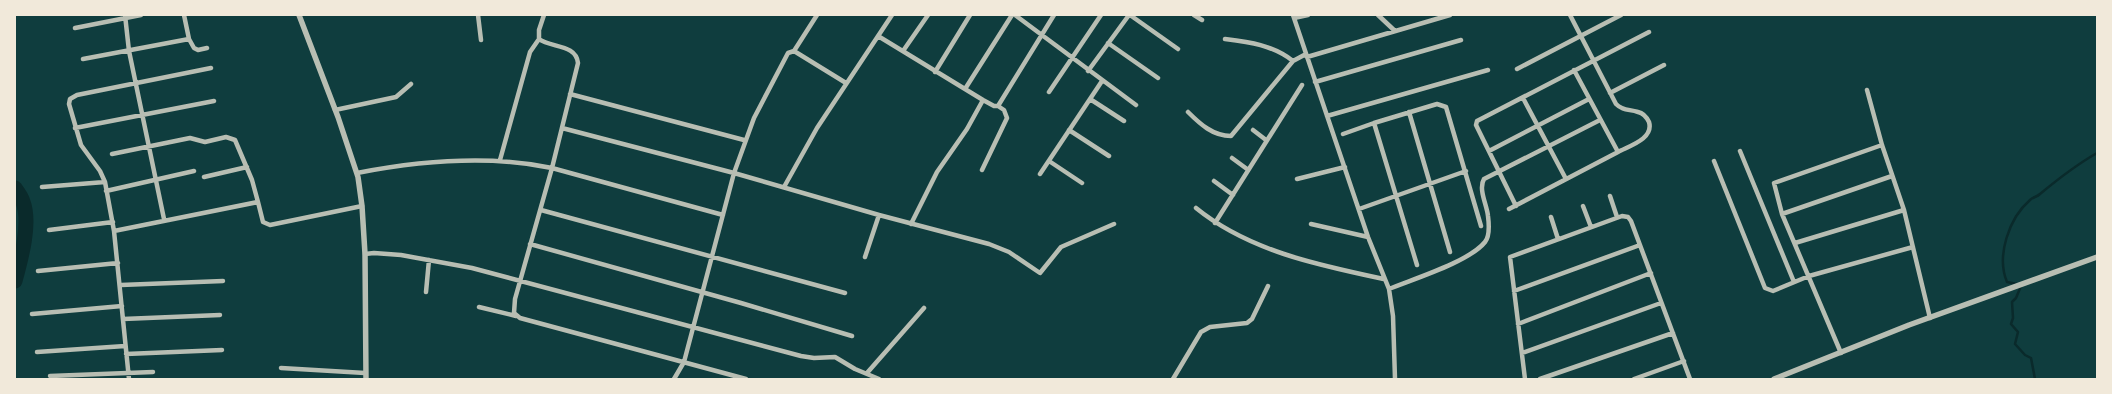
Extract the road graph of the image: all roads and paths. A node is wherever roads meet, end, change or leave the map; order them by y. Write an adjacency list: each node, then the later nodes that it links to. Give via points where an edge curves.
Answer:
1 (141, 15): 20 (street)
2 (184, 15): 29 (street)
3 (299, 15): 71 (street)
4 (478, 15): 32 (street)
5 (544, 15): 30 (street)
6 (817, 15): 37 (street)
7 (892, 15): 27 (street)
8 (928, 15): 39 (street)
9 (970, 15): 51 (street)
10 (1013, 15): 26 (street); 59 (street)
11 (1054, 15): 26 (street)
12 (1101, 15): 41 (street)
13 (1130, 15): 34 (street); 36 (street)
14 (1194, 15): 22 (street)
15 (1308, 15): 21 (street)
16 (1378, 15): 24 (street)
17 (1450, 15): 24 (street)
18 (1570, 15): 28 (street)
19 (1621, 15): 28 (street)
20 (125, 16): 23 (street); 38 (street)
21 (1294, 17): 40 (street)
22 (1202, 20)
23 (75, 28)
24 (1395, 31): 40 (street)
25 (1649, 32): 43 (street)
26 (1041, 34): 41 (street); 70 (street)
27 (878, 36): 39 (street); 56 (street)
28 (1580, 36): 43 (street); 47 (street)
29 (189, 39): 35 (street, via 194,48); 38 (street)
30 (539, 39): 63 (street, via 572,51 576,56 578,63); 96 (street, via 530,52)
31 (1225, 39): 44 (street, via 1274,49)
32 (481, 40)
33 (1461, 40): 54 (street)
34 (1108, 43): 50 (street); 52 (street)
35 (206, 48)
36 (1178, 49)
37 (794, 50): 56 (street); 85 (street, via 788,53)
38 (129, 51): 42 (street); 55 (street)
39 (903, 51): 51 (street)
40 (1307, 56): 44 (street); 54 (street)
41 (1071, 58): 50 (street); 61 (street)
42 (83, 59)
43 (1592, 60): 49 (street); 62 (street)
44 (1293, 61): 72 (street, via 1231,136 1222,136 1203,127)
45 (1664, 65): 62 (street)
46 (211, 68): 55 (street)
47 (1517, 69)
48 (1488, 70): 75 (street)
49 (1574, 70): 65 (street); 66 (street)
50 (1088, 71): 53 (street)
51 (935, 72): 59 (street)
52 (1158, 78)
53 (1102, 81): 64 (street); 69 (street)
54 (1315, 82): 75 (street)
55 (136, 83): 74 (street); 80 (street, via 72,97 69,104)
56 (846, 83): 119 (street)
57 (411, 84): 71 (street, via 396,97)
58 (1302, 85): 86 (street)
59 (965, 89): 67 (street)
60 (1867, 90): 87 (street)
61 (1049, 92)
62 (1610, 93): 92 (street, via 1621,109 1638,112 1648,120 1650,127 1644,139)
63 (570, 94): 81 (street); 85 (street)
64 (1090, 98): 77 (street); 82 (street)
65 (1523, 98): 79 (street); 90 (street, via 1476,125)
66 (1589, 99): 76 (street); 79 (street)
67 (983, 100): 70 (street); 142 (street, via 940,166)
68 (214, 101): 74 (street)
69 (1136, 105)
70 (998, 106): 103 (street, via 1007,118)
71 (335, 110): 107 (street)
72 (1188, 112)
73 (1409, 112): 78 (street); 105 (street, via 1436,104 1446,107); 118 (street)
74 (142, 115): 80 (street); 88 (street)
75 (1328, 116): 100 (street)
76 (1600, 120): 89 (street); 92 (street)
77 (1124, 121)
78 (1374, 123): 84 (street); 123 (street)
79 (1537, 126): 89 (street); 90 (street)
80 (75, 128): 116 (street, via 81,145)
81 (562, 128): 101 (street); 108 (street)
82 (1069, 130): 94 (street); 97 (street)
83 (1253, 130): 86 (street)
84 (1343, 134)
85 (744, 140): 108 (street)
86 (1266, 140): 102 (street)
87 (1882, 145): 110 (street); 134 (street, via 1774,183)
88 (150, 146): 93 (street); 99 (street, via 190,138 205,142 229,137 235,140); 112 (street)
89 (1548, 147): 106 (street); 114 (street)
90 (1489, 151): 106 (street)
91 (1740, 151): 169 (street)
92 (1618, 152): 114 (street)
93 (112, 154)
94 (1110, 156)
95 (1232, 158): 102 (street)
96 (500, 160): 101 (street); 107 (street)
97 (1049, 161): 109 (street); 117 (street)
98 (1714, 161): 169 (street, via 1765,288 1773,291)
99 (248, 167): 111 (street); 125 (street)
100 (1345, 167): 113 (street); 130 (street)
101 (552, 168): 132 (street); 135 (street)
102 (1248, 169): 122 (street)
103 (982, 170)
104 (194, 171): 112 (street)
105 (1466, 171): 118 (street); 145 (street)
106 (1500, 171): 127 (street); 172 (street, via 1484,179 1482,185 1488,218 1485,242 1464,258)
107 (357, 173): 126 (street)
108 (734, 173): 119 (street); 135 (street)
109 (1040, 174)
110 (1892, 176): 133 (street); 134 (street)
111 (204, 177)
112 (156, 179): 121 (street); 139 (street)
113 (1297, 179)
114 (1566, 180): 127 (street)
115 (1214, 181): 122 (street)
116 (105, 182): 120 (street); 121 (street)
117 (1082, 183)
118 (1430, 184): 123 (street); 155 (street)
119 (784, 187): 136 (street)
120 (42, 188)
121 (106, 190): 140 (street)
122 (1233, 195): 141 (street)
123 (1396, 196): 130 (street); 162 (street)
124 (1610, 196): 138 (street)
125 (258, 202): 126 (street, via 263,222 270,225); 139 (street)
126 (362, 206): 156 (street)
127 (1516, 206): 131 (street)
128 (1583, 206): 146 (street)
129 (1196, 208): 141 (street)
130 (1359, 209): 149 (street)
131 (1509, 209)
132 (541, 210): 152 (street); 158 (street)
133 (1904, 210): 151 (street); 154 (street)
134 (1782, 214): 151 (street)
135 (723, 215): 158 (street)
136 (879, 215): 142 (street); 157 (street)
137 (1551, 217): 150 (street)
138 (1617, 218): 146 (street); 153 (street, via 1628,217)
139 (164, 219): 148 (street)
140 (113, 222): 147 (street); 148 (street)
141 (1215, 223): 166 (street, via 1231,233 1288,256)
142 (911, 224): 143 (street, via 998,247 1040,273 1061,247)
143 (1114, 224)
144 (1311, 224): 149 (street)
145 (1481, 226)
146 (1591, 227): 150 (street)
147 (49, 230)
148 (114, 230): 161 (street)
149 (1368, 237): 166 (street)
150 (1558, 239): 173 (street, via 1510,256)
151 (1795, 243): 165 (street)
152 (530, 244): 167 (street); 175 (street)
153 (1640, 245): 164 (street); 173 (street)
154 (1913, 247): 165 (street); 184 (street)
155 (1450, 252)
156 (365, 254): 160 (street, via 389,253); 203 (street)
157 (865, 256)
158 (712, 257): 175 (street); 176 (street)
159 (2097, 257): 184 (street)
160 (430, 260): 167 (street); 174 (street)
161 (118, 263): 163 (street); 170 (street)
162 (1417, 265)
163 (38, 271)
164 (1651, 273): 177 (street); 186 (street)
165 (1809, 276): 169 (street); 193 (street)
166 (1384, 279): 172 (street)
167 (521, 280): 183 (street, via 515,299); 187 (street)
168 (223, 281): 170 (street)
169 (1794, 282)
170 (121, 285): 178 (street)
171 (1268, 286): 208 (street, via 1247,323 1210,327 1201,332)
172 (1389, 289): 209 (street)
173 (1514, 291): 186 (street)
174 (426, 292)
175 (701, 292): 187 (street); 189 (street)
176 (845, 293)
177 (1661, 303): 188 (street); 194 (street)
178 (122, 306): 181 (street); 185 (street)
179 (479, 307): 183 (street)
180 (924, 308): 201 (street)
181 (32, 314)
182 (220, 315): 185 (street)
183 (516, 316): 197 (street)
184 (1930, 318): 193 (street)
185 (123, 319): 190 (street)
186 (1518, 324): 194 (street)
187 (692, 327): 197 (street); 201 (street, via 801,356 834,357)
188 (1673, 333): 196 (street); 211 (street)
189 (852, 336)
190 (125, 346): 192 (street); 195 (street)
191 (222, 350): 195 (street)
192 (37, 352)
193 (1841, 352): 214 (street)
194 (1522, 353): 210 (street)
195 (126, 354): 199 (street)
196 (1684, 361): 212 (street); 213 (street)
197 (684, 362): 204 (street); 206 (street)
198 (281, 368): 203 (street)
199 (128, 372): 200 (street); 202 (street); 205 (street)
200 (153, 372)
201 (867, 374): 207 (street)
202 (50, 376)
203 (366, 376)
204 (742, 378)
205 (129, 379)
206 (674, 379)
207 (879, 379)
208 (1173, 379)
209 (1396, 379)
210 (1525, 379)
211 (1540, 379)
212 (1634, 379)
213 (1690, 379)
214 (1774, 379)

